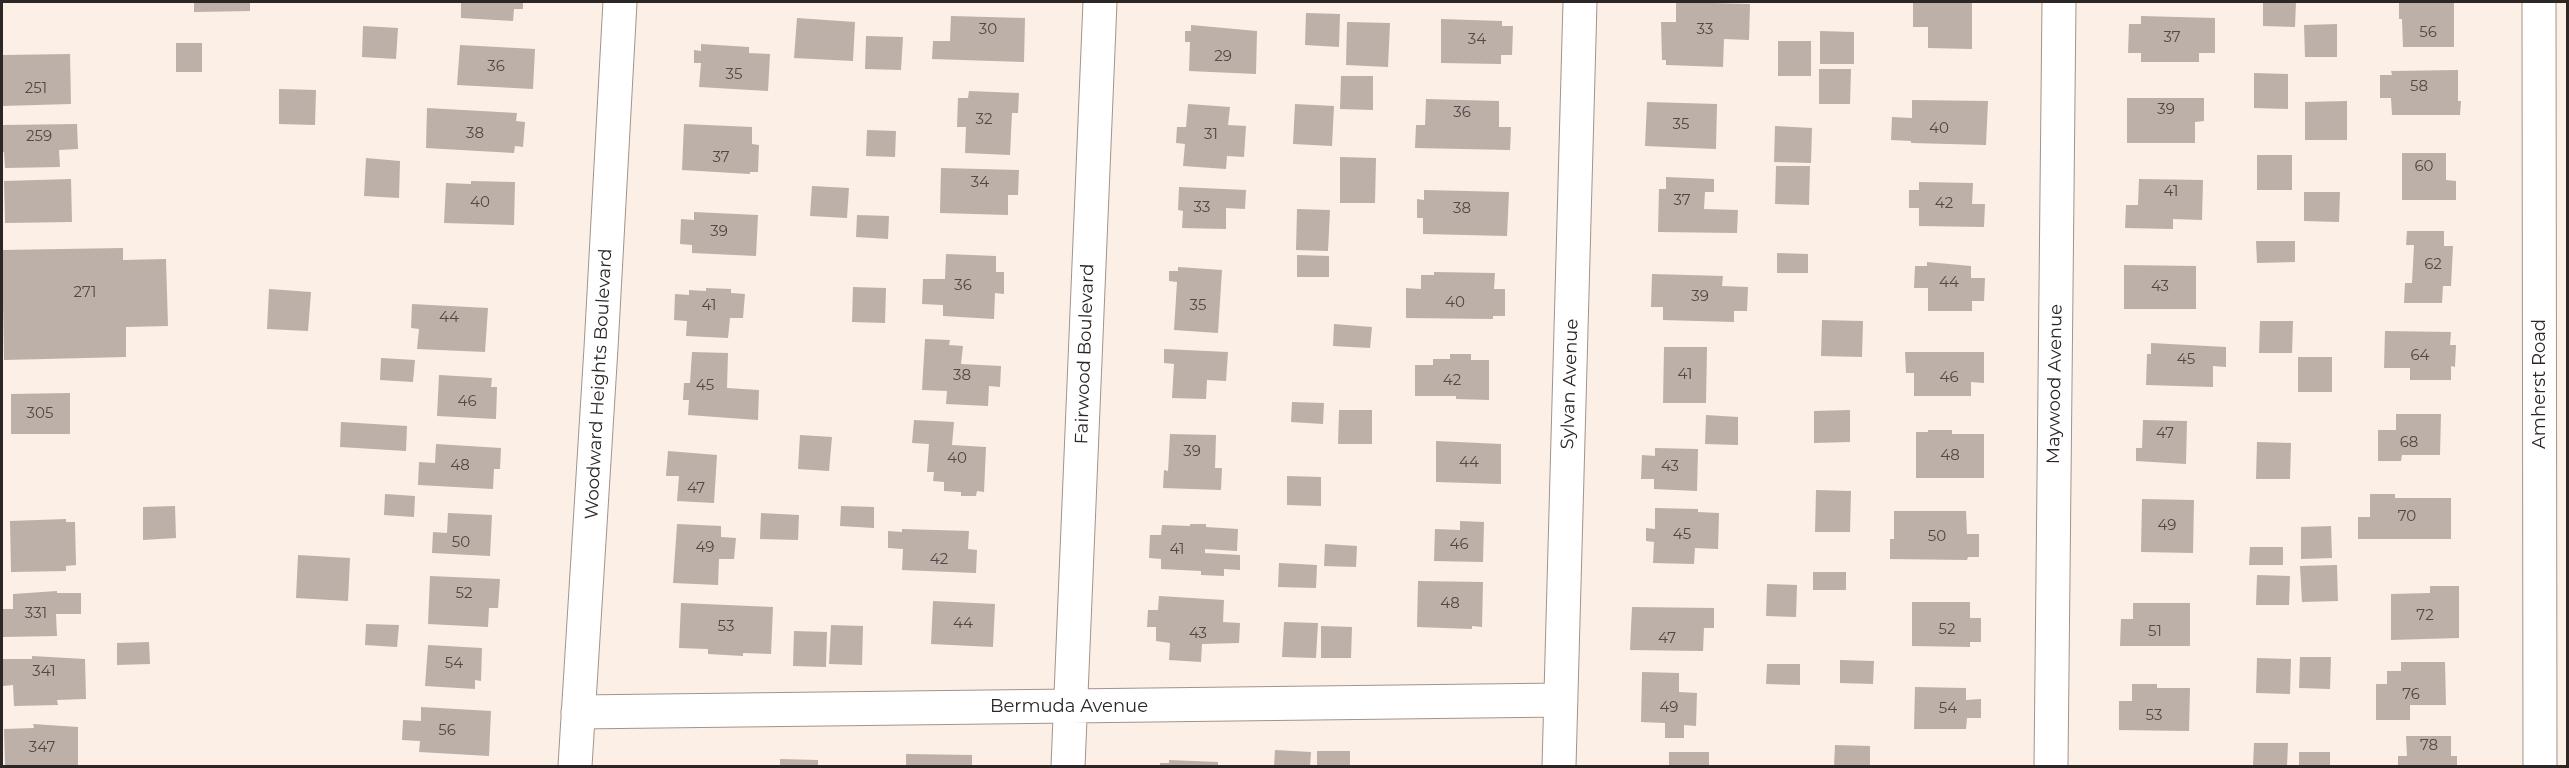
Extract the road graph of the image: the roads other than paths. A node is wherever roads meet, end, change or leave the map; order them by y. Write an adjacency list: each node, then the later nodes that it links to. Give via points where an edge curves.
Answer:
1 (620, 2): 8 (street, Woodward Heights Boulevard)
2 (1100, 2): 7 (street, Fairwood Boulevard)
3 (1580, 2): 6 (street, Sylvan Avenue)
4 (2059, 2): 12 (street, Maywood Avenue)
5 (2539, 2): 13 (street, Amherst Road)
6 (1561, 700): 7 (street, Bermuda Avenue); 11 (street, Sylvan Avenue)
7 (1071, 706): 8 (street, Bermuda Avenue); 10 (street, Fairwood Boulevard)
8 (578, 712): 9 (street, Woodward Heights Boulevard)
9 (575, 766)
10 (1068, 766)
11 (1559, 766)
12 (2051, 766)
13 (2540, 766)

